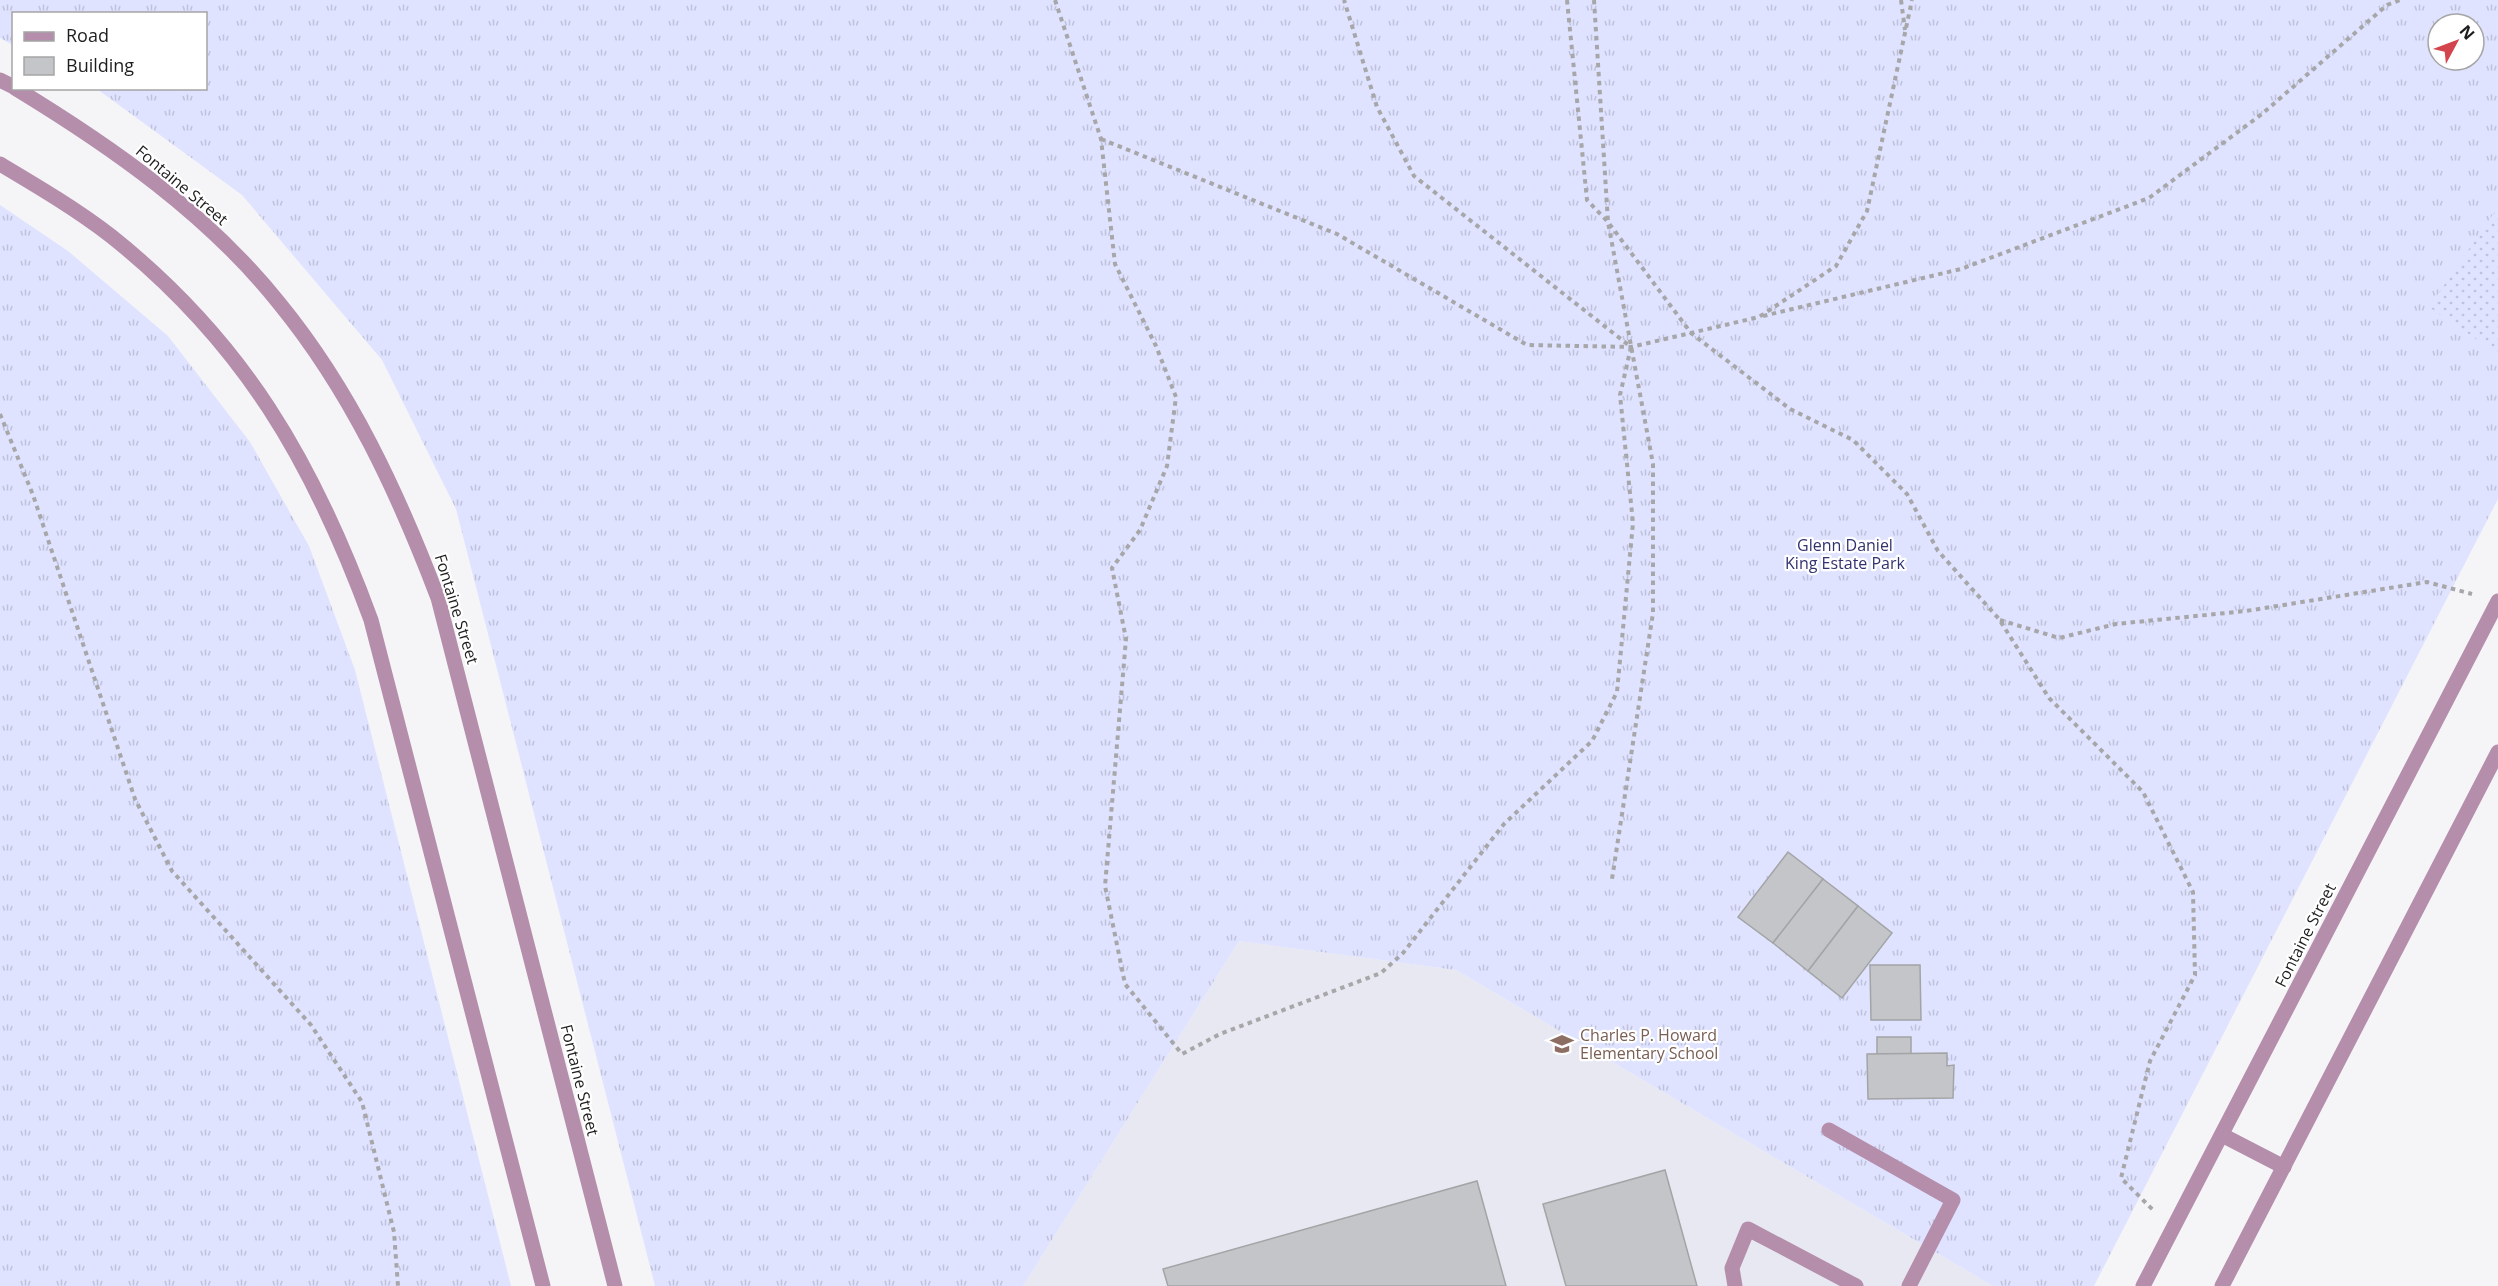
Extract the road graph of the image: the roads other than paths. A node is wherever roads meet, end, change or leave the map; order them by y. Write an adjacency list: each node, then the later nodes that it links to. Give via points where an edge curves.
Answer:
1 (17, 90): 9 (street, Fontaine Street, via 146,175 219,239 279,302 330,371 372,445 408,519 438,598)
2 (0, 164): 8 (street, via 110,236 171,289 225,346 271,409 344,546 371,620)
3 (2498, 601): 6 (street, Fontaine Street)
4 (2498, 752): 7 (street)
5 (1829, 1130): 12 (street, via 1953,1200)
6 (2222, 1135): 7 (street); 13 (street, Fontaine Street)
7 (2284, 1167): 14 (street)
8 (543, 1286)
9 (615, 1286)
10 (1735, 1286): 11 (street, via 1732,1268 1748,1229)
11 (1856, 1286)
12 (1908, 1286)
13 (2143, 1286)
14 (2222, 1286)

